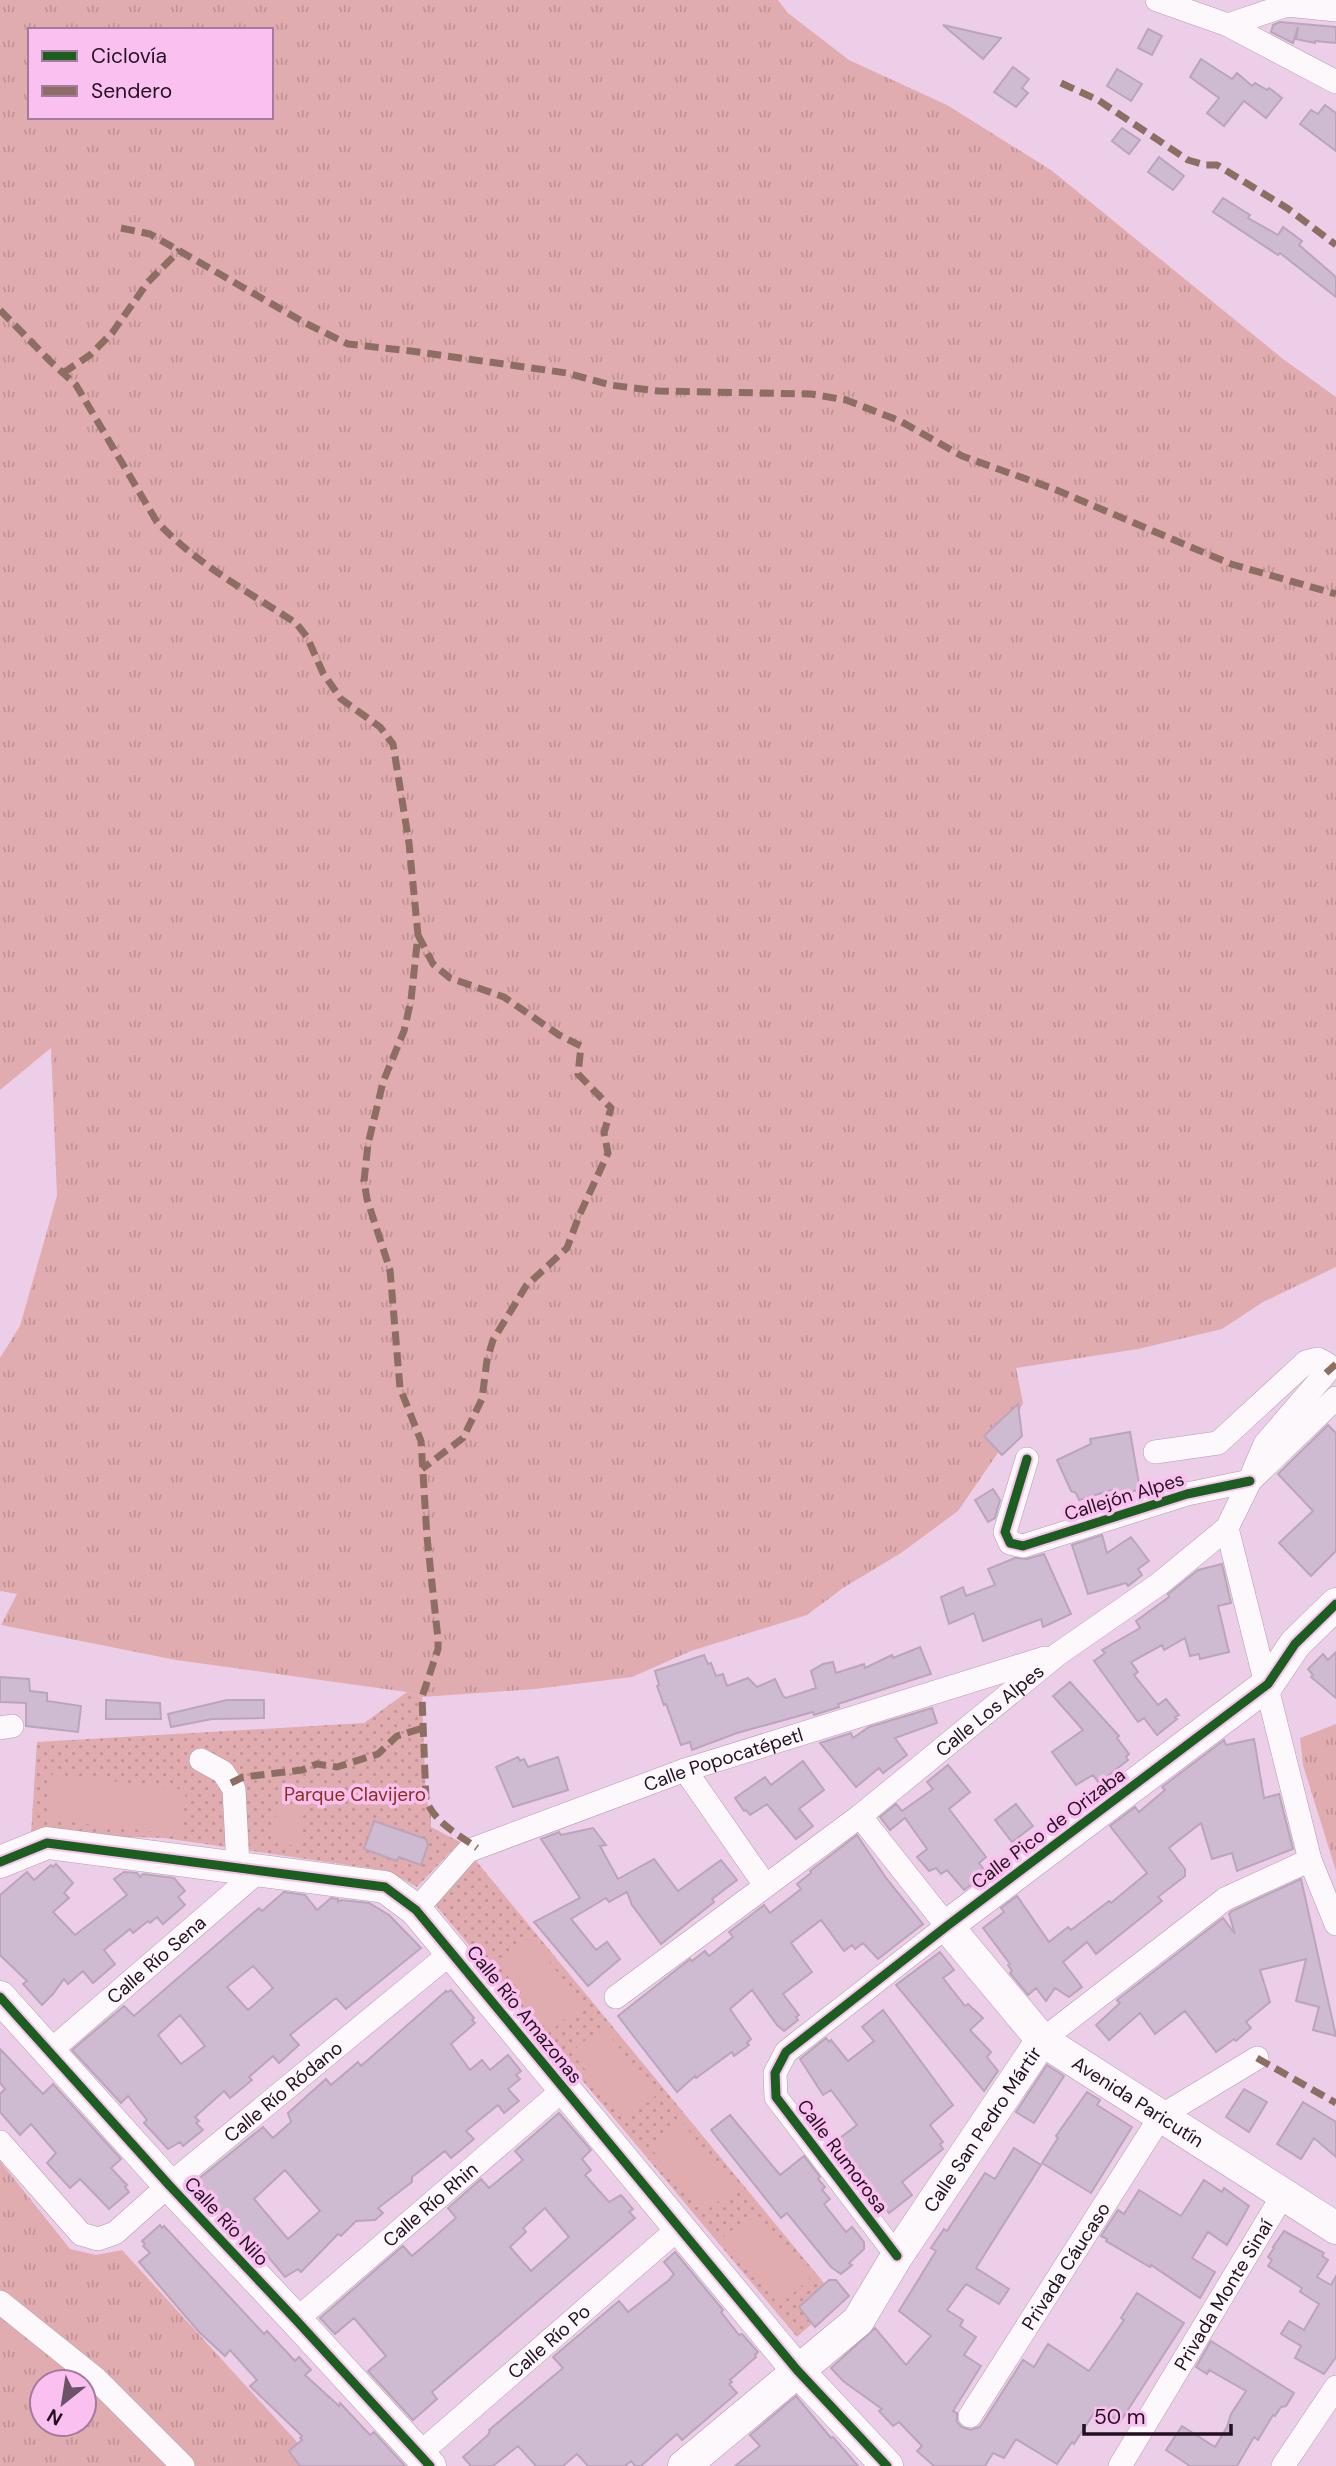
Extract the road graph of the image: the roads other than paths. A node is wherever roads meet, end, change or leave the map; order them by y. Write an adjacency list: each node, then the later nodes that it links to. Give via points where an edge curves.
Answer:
1 (1157, 0): 3 (street)
2 (1336, 10): 3 (street, via 1287,5)
3 (1228, 25): 4 (street)
4 (1336, 82)
5 (1336, 1398): 8 (street, Calle Los Alpes)
6 (1155, 1452): 8 (street, via 1218,1443 1306,1362 1318,1359 1327,1364 1326,1373 1265,1444)
7 (1027, 1459): 8 (street, Callejón Alpes, via 1005,1532 1010,1543 1023,1546 1186,1494)
8 (1250, 1481): 9 (street, Calle Los Alpes)
9 (1227, 1528): 11 (street, Calle Los Alpes, via 1160,1584); 12 (street)
10 (1336, 1604): 12 (street, Calle Pico de Orizaba, via 1295,1644)
11 (1058, 1654): 14 (street, Calle Popocatépetl); 15 (street, Calle Los Alpes)
12 (1268, 1684): 16 (street); 22 (street, Calle Pico de Orizaba)
13 (201, 1760): 18 (street, via 223,1772 234,1789)
14 (685, 1770): 19 (street); 20 (street, Calle Popocatépetl, via 468,1852)
15 (860, 1816): 19 (street, Calle Los Alpes); 22 (street, Avenida Paricutín)
16 (1310, 1860): 21 (street); 26 (street, Calle San Pedro Mártir, via 1225,1899)
17 (0, 1862): 18 (street, Calle Río Amazonas, via 47,1843)
18 (250, 1868): 20 (street, Calle Río Amazonas, via 385,1886); 27 (street, Calle Río Sena)
19 (765, 1885): 25 (street, Calle Los Alpes)
20 (416, 1910): 23 (street, Calle Río Amazonas)
21 (1336, 1924)
22 (947, 1926): 26 (street, Avenida Paricutín); 29 (street, Calle Pico de Orizaba, via 786,2052)
23 (452, 1952): 30 (street, Calle Río Amazonas); 33 (street, Calle Río Ródano)
24 (0, 1997): 27 (street, Calle Río Nilo)
25 (616, 1997)
26 (1042, 2040): 31 (street, Avenida Paricutín); 37 (street, Calle San Pedro Mártir)
27 (50, 2051): 33 (street, Calle Río Nilo)
28 (1257, 2058): 31 (street)
29 (775, 2073): 37 (street, Calle Rumorosa, via 776,2097)
30 (564, 2089): 35 (street, Calle Río Amazonas); 39 (street, Calle Río Rhin)
31 (1161, 2116): 34 (street, Avenida Paricutín); 42 (street, Privada Cáucaso)
32 (0, 2142): 33 (street, Calle Río Ródano, via 81,2234 98,2239 115,2233)
33 (169, 2185): 39 (street, Calle Río Nilo)
34 (1283, 2195): 36 (street, Avenida Paricutín); 47 (street, Privada Monte Sinaí)
35 (679, 2228): 40 (street, Calle Río Amazonas); 43 (street, Calle Río Po)
36 (1336, 2228)
37 (897, 2256): 40 (street, Calle San Pedro Mártir, via 858,2321)
38 (0, 2302): 44 (street, via 95,2378)
39 (296, 2320): 43 (street, Calle Río Nilo)
40 (797, 2370): 45 (street, Calle San Pedro Mártir); 46 (street, Calle Río Amazonas)
41 (1336, 2387): 48 (street)
42 (970, 2416)
43 (424, 2460)
44 (183, 2466)
45 (684, 2466)
46 (887, 2466)
47 (1120, 2466)
48 (1283, 2466)

